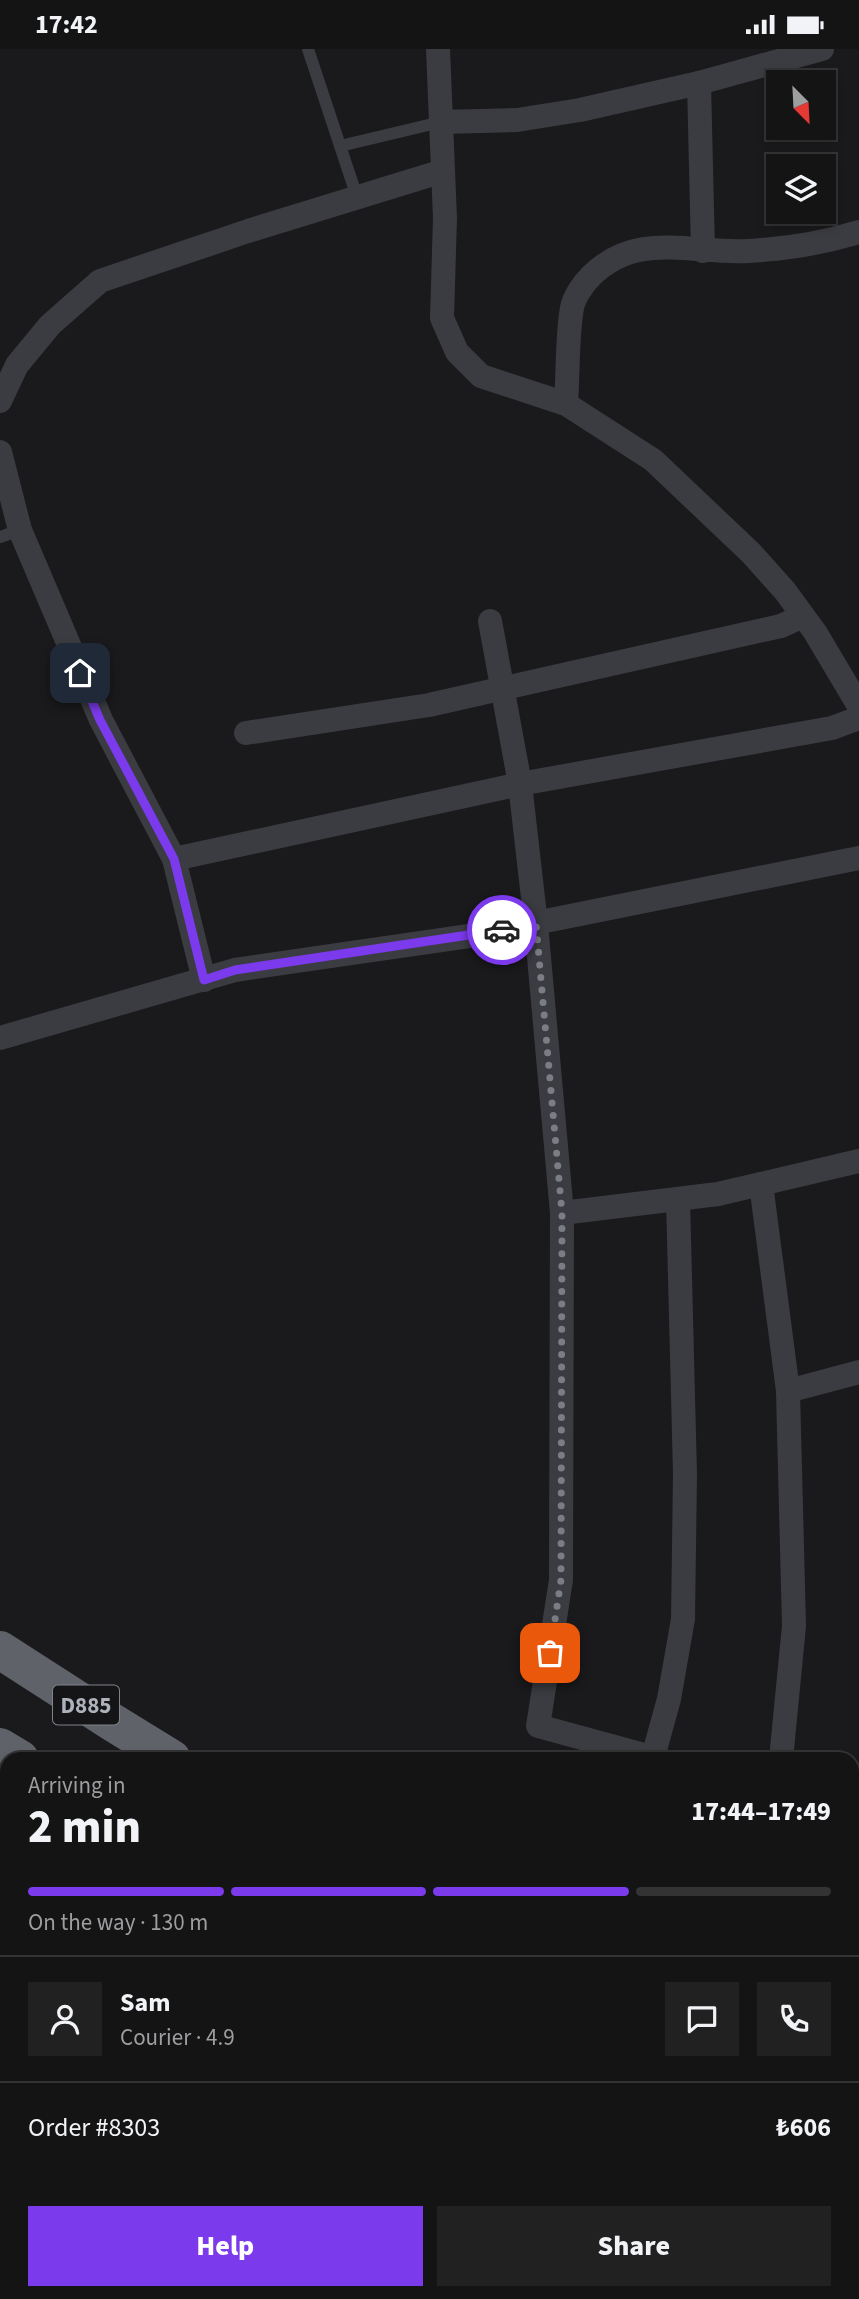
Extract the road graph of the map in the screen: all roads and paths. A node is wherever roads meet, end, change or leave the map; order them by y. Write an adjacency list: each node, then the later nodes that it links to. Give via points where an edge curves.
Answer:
1 (308, 49): 6 (lane)
2 (438, 49): 5 (street)
3 (822, 49): 4 (street)
4 (699, 83): 5 (street, via 517,120); 10 (street)
5 (441, 122): 6 (lane); 7 (street)
6 (340, 146): 8 (lane)
7 (443, 171): 8 (street); 12 (street, via 442,318 448,336 481,376)
8 (357, 197): 11 (street, via 100,281 50,325 17,365)
9 (859, 232): 10 (street, via 800,246)
10 (703, 251): 12 (street, via 655,246 635,250 615,258 588,280 572,307)
11 (0, 401)
12 (566, 404): 15 (street, via 653,460 751,553)
13 (0, 452): 14 (street)
14 (10, 533): 23 (street, via 100,720)
15 (803, 616): 17 (street, via 781,627); 18 (street)
16 (490, 621): 17 (street)
17 (502, 689): 20 (street); 21 (street)
18 (859, 706)
19 (859, 718): 21 (street, via 832,728)
20 (246, 733)
21 (520, 784): 23 (street); 24 (street)
22 (859, 858): 24 (street)
23 (174, 859): 25 (street)
24 (536, 924): 25 (street, via 235,970); 30 (street)
25 (204, 980): 26 (street)
26 (0, 1038)
27 (859, 1161): 28 (street)
28 (761, 1184): 29 (street); 32 (street)
29 (678, 1199): 30 (street); 36 (street, via 685,1474 683,1619)
30 (562, 1213): 35 (street, via 561,1580 538,1726)
31 (859, 1372): 32 (street)
32 (788, 1391): 37 (street, via 794,1626)
33 (0, 1650): 34 (highway, D885)
34 (161, 1752)
35 (634, 1752)
36 (657, 1752)
37 (782, 1752)

